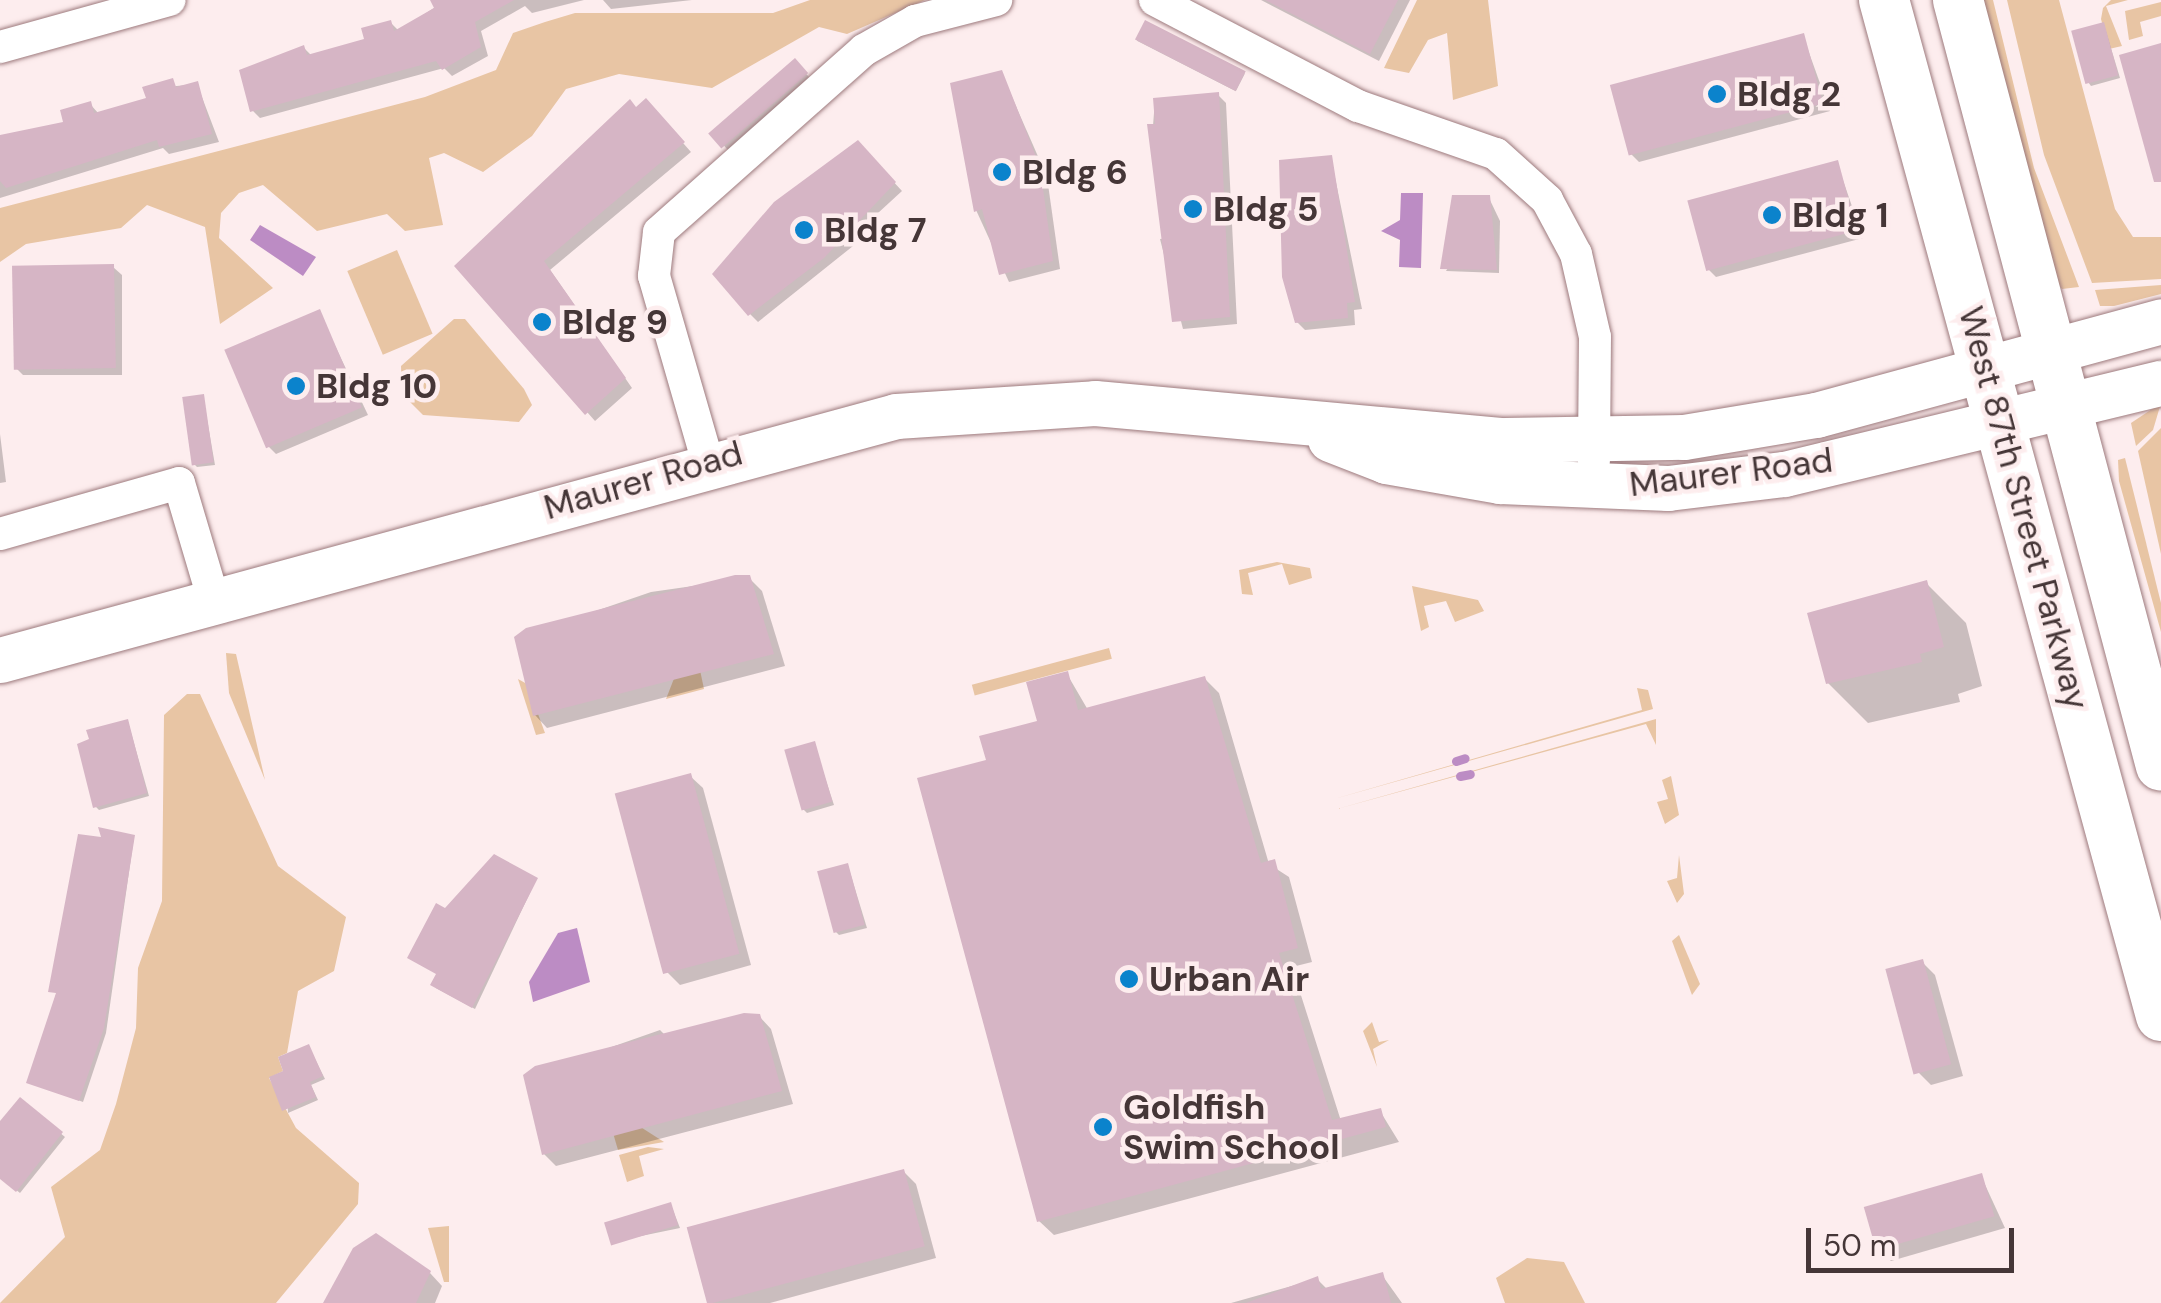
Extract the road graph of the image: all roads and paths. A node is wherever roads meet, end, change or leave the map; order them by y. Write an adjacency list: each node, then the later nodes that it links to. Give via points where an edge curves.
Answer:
1 (170, 0): 6 (street)
2 (996, 0): 13 (street, via 915,21 864,50 659,232 654,276)
3 (1155, 0): 14 (street, via 1358,106 1496,154 1547,200 1576,254 1590,311)
4 (1884, 0): 9 (main road, West 87th Street Parkway)
5 (1958, 0): 8 (main road, West 87th Street Parkway)
6 (0, 47)
7 (2161, 321): 8 (street, Maurer Road)
8 (2052, 348): 9 (street, Maurer Road); 11 (main road, West 87th Street Parkway)
9 (1986, 367): 12 (main road, West 87th Street Parkway); 14 (street, Maurer Road)
10 (2161, 383): 11 (street, Maurer Road)
11 (2061, 410): 12 (street, Maurer Road); 18 (main road, West 87th Street Parkway)
12 (2001, 424): 14 (street, Maurer Road, via 1784,474); 19 (main road, West 87th Street Parkway)
13 (708, 463): 14 (street, Maurer Road, via 896,416 1043,403 1300,428 1386,461); 16 (street, Maurer Road)
14 (1594, 463)
15 (0, 534): 16 (street, via 179,484)
16 (214, 598): 17 (street, Maurer Road)
17 (0, 660)
18 (2161, 766)
19 (2161, 1016)

